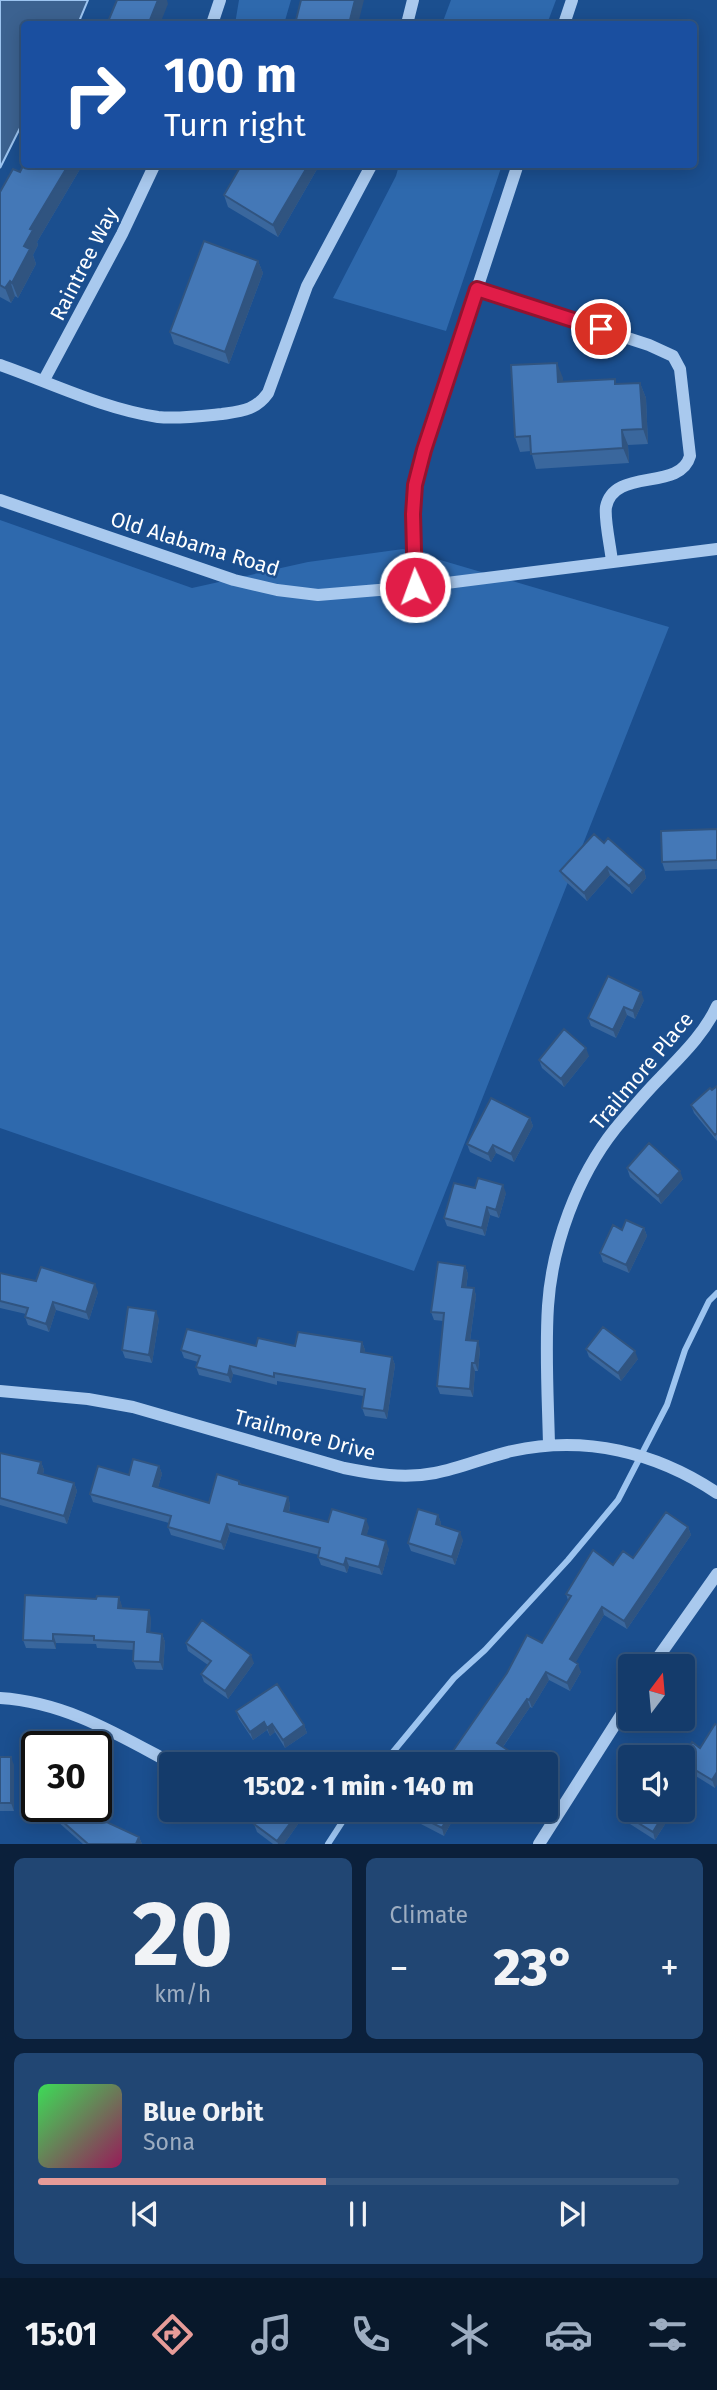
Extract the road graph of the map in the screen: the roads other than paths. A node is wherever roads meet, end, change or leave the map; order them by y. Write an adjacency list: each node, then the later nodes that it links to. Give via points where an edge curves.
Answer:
1 (220, 0): 4 (street)
2 (413, 0): 5 (street)
3 (572, 0): 6 (street)
4 (213, 21)
5 (408, 21)
6 (565, 21)
7 (153, 168): 12 (street, Raintree Way)
8 (370, 168): 12 (street, via 320,260 260,404 244,411 160,417 123,410)
9 (517, 168): 10 (street)
10 (477, 289): 15 (street, via 649,345 673,356 680,369 690,456 687,465 613,493 606,507); 16 (street, via 415,485)
11 (0, 365): 12 (street)
12 (44, 380)
13 (0, 500): 16 (street, Old Alabama Road, via 191,567 277,590 318,594)
14 (717, 549): 15 (street, Old Alabama Road)
15 (612, 562): 16 (street, Old Alabama Road)
16 (415, 587)
17 (717, 1006): 19 (street, Trailmore Place, via 701,1035 612,1132 569,1212 548,1306)
18 (0, 1391): 19 (street, Trailmore Drive, via 133,1407 377,1475 434,1473)
19 (548, 1445): 20 (street, Trailmore Drive, via 596,1445 649,1457)
20 (717, 1493)
21 (717, 1574): 22 (street)
22 (660, 1654)
23 (0, 1698): 25 (street, via 50,1705 93,1721)
24 (618, 1720): 26 (street)
25 (159, 1756)
26 (539, 1844)

